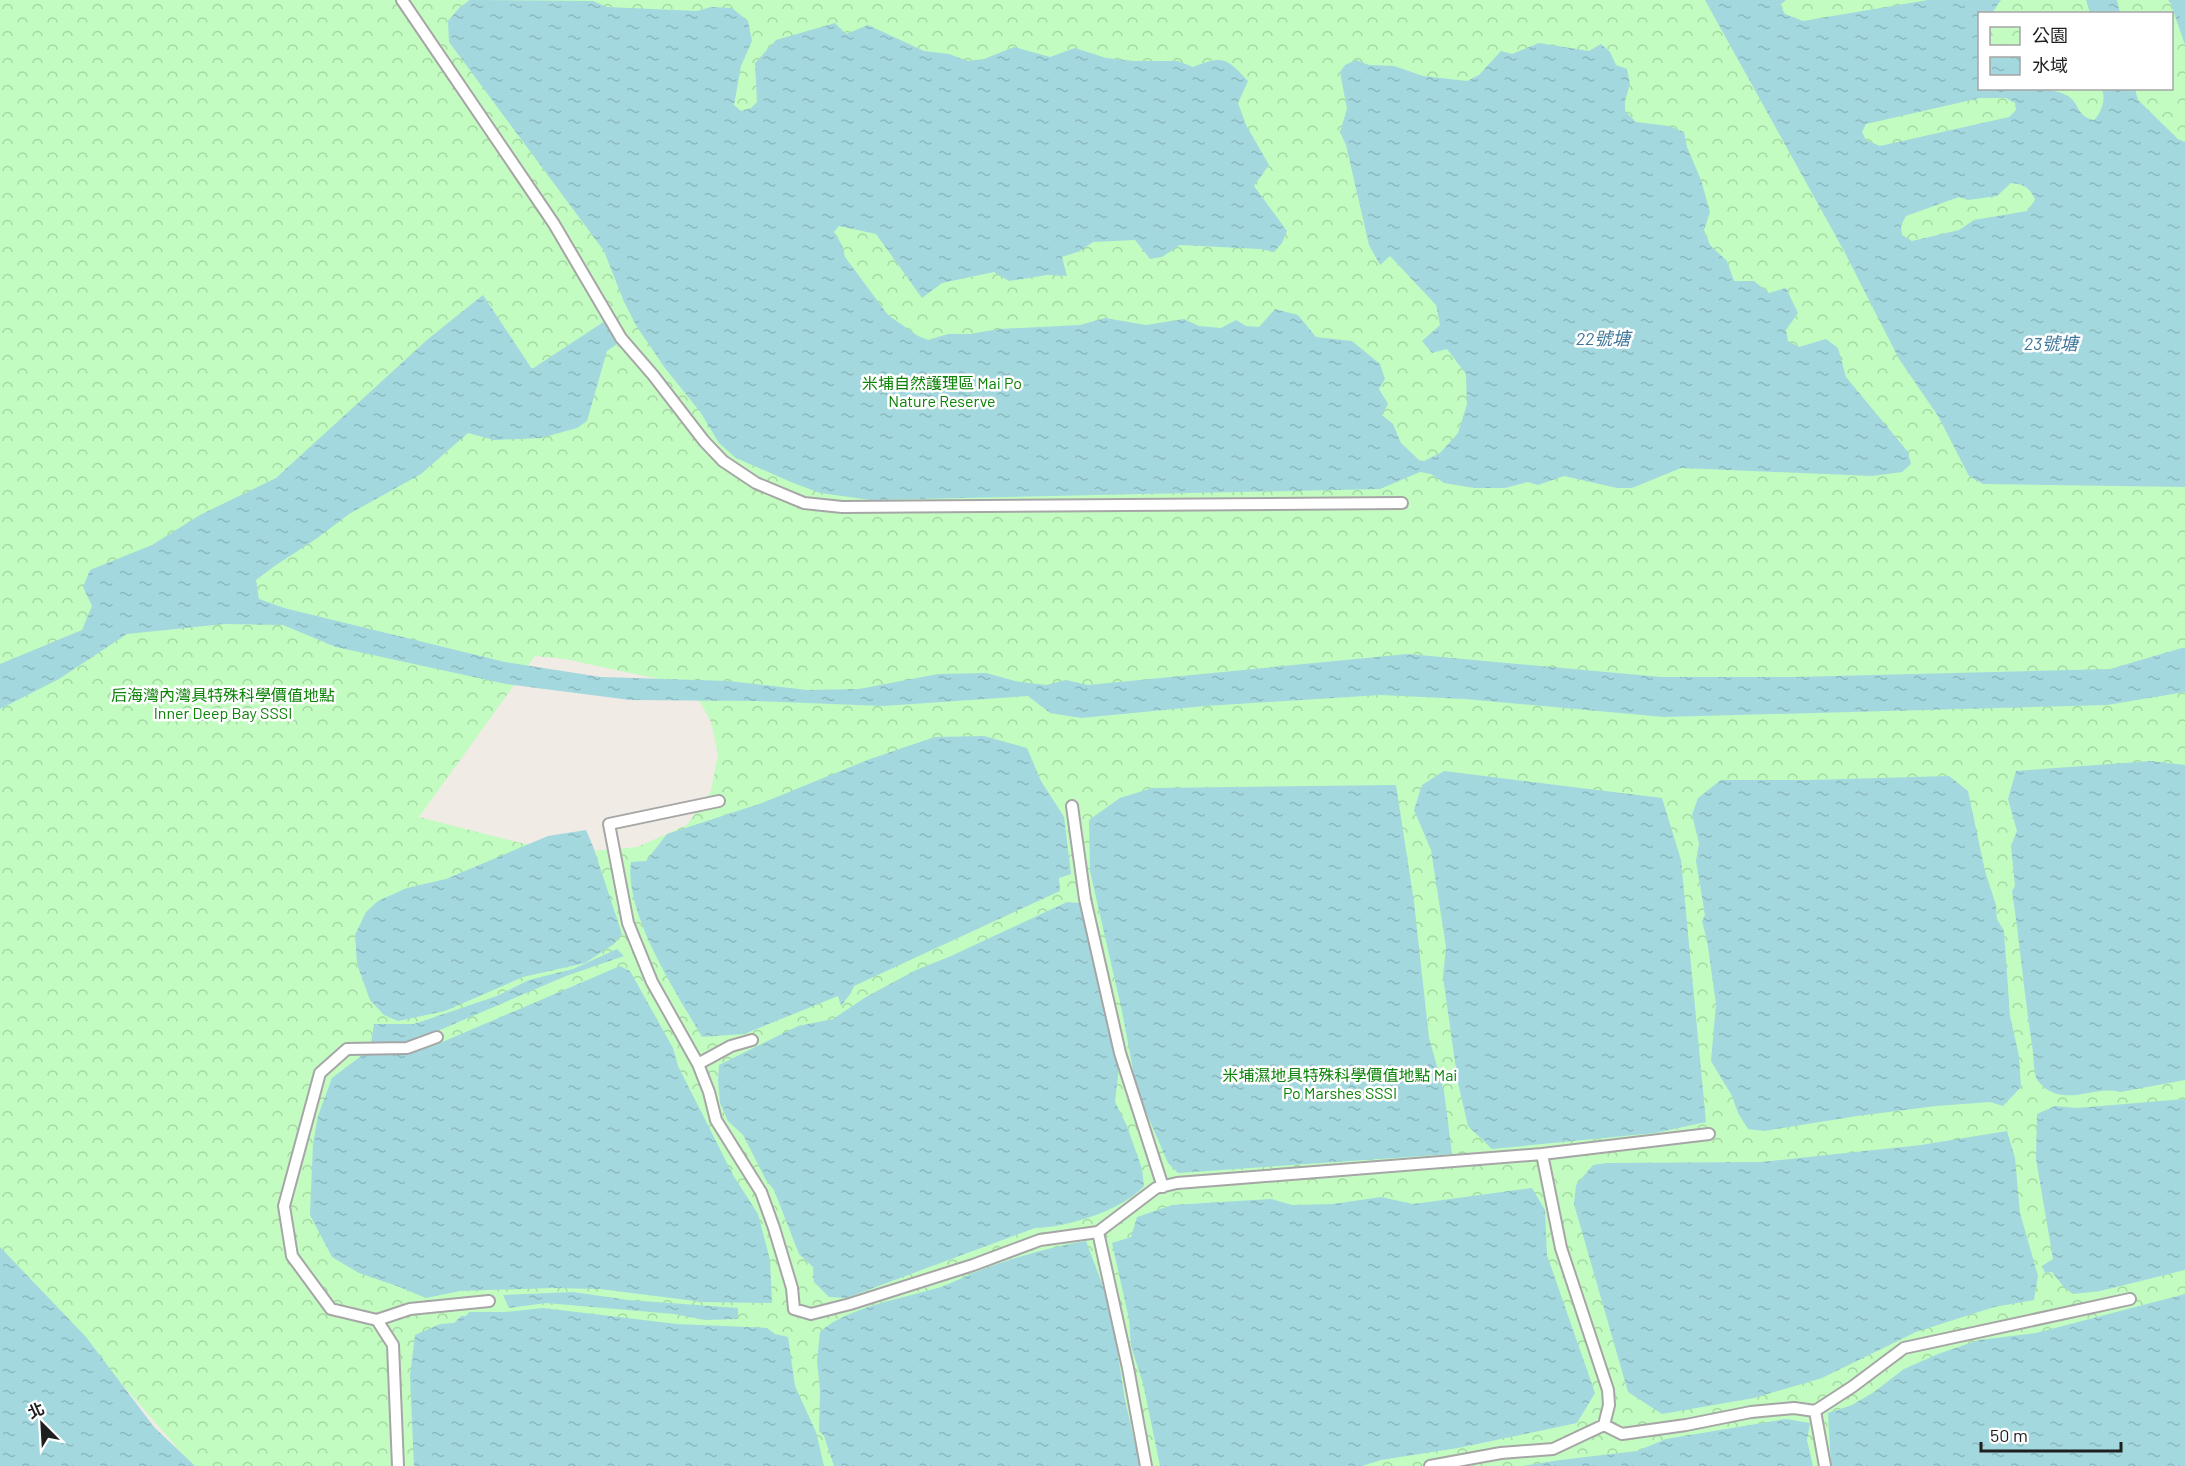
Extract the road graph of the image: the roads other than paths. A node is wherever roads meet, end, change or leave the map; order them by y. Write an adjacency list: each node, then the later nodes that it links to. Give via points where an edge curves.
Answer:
1 (402, 0): 2 (lane, via 554,224 624,343 713,452 756,483 804,503 842,507)
2 (1402, 503)
3 (719, 801): 7 (lane, via 609,824 628,923 652,982)
4 (1072, 806): 10 (lane, via 1085,898 1120,1053)
5 (436, 1037): 14 (lane, via 407,1048 347,1049 320,1073 284,1206 292,1256 331,1309)
6 (752, 1040): 7 (lane, via 731,1046)
7 (698, 1064): 11 (lane, via 716,1120 761,1192 792,1288 794,1309 811,1314 973,1265 1040,1240)
8 (1709, 1134): 9 (lane)
9 (1542, 1154): 10 (lane); 16 (lane, via 1561,1248 1608,1390)
10 (1163, 1186): 11 (lane)
11 (1098, 1232): 18 (lane)
12 (2130, 1299): 15 (lane, via 1904,1348)
13 (489, 1301): 14 (lane, via 410,1309)
14 (377, 1320): 17 (lane, via 393,1345)
15 (1815, 1411): 16 (lane, via 1794,1408 1751,1412 1622,1434); 20 (lane)
16 (1604, 1425): 19 (lane, via 1553,1449)
17 (398, 1466)
18 (1146, 1466)
19 (1430, 1466)
20 (1825, 1466)

